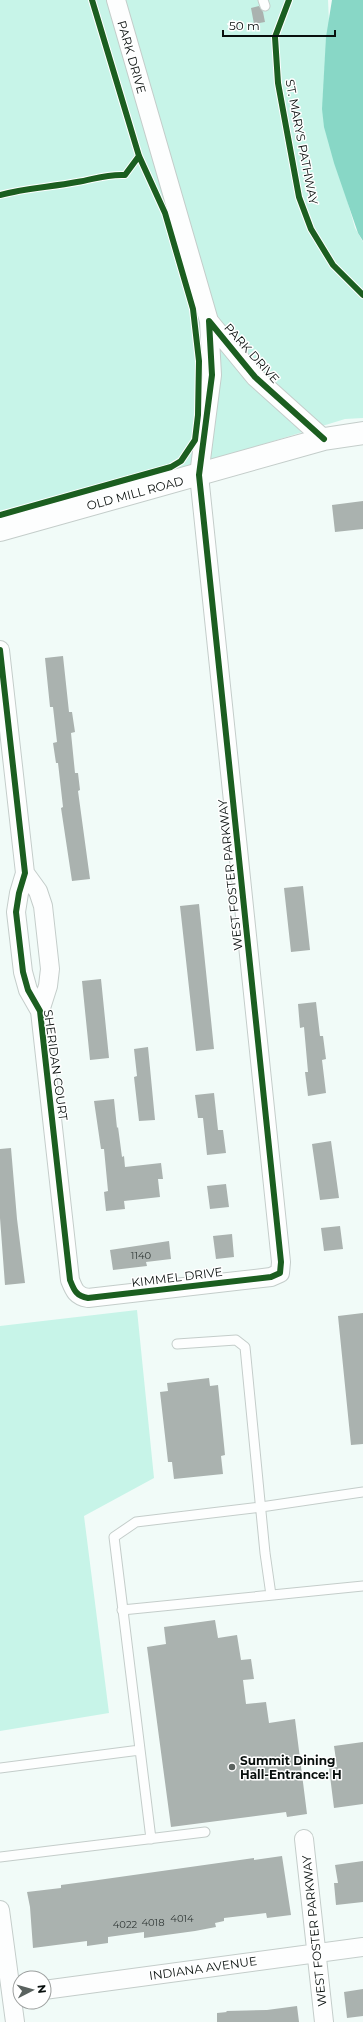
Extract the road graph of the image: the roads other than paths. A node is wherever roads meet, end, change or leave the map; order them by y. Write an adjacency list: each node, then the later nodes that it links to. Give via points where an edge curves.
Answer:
1 (116, 0): 2 (street, PARK DRIVE)
2 (209, 321): 4 (street, PARK DRIVE, via 256,377); 5 (street, PARK DRIVE, via 212,375)
3 (363, 433): 4 (main road, OLD MILL ROAD)
4 (324, 439): 5 (main road, OLD MILL ROAD)
5 (198, 475): 6 (main road, OLD MILL ROAD); 10 (street, WEST FOSTER PARKWAY, via 279,1238)
6 (0, 530)
7 (0, 650): 8 (street, SHERIDAN COURT)
8 (25, 873): 9 (street, SHERIDAN COURT, via 16,912 23,972 28,990); 9 (street, via 38,891 44,906 50,969)
9 (40, 1011): 11 (street, SHERIDAN COURT, via 70,1280)
10 (280, 1273): 11 (street, KIMMEL DRIVE, via 271,1277 88,1298)
11 (76, 1294)
12 (177, 1344): 14 (lane, via 236,1340 245,1347)
13 (363, 1492): 14 (lane)
14 (261, 1507): 16 (lane); 17 (lane, via 136,1522 114,1537)
15 (363, 1586): 16 (lane)
16 (271, 1595): 17 (lane)
17 (122, 1610): 18 (lane)
18 (140, 1750): 19 (lane); 21 (lane)
19 (0, 1768)
20 (205, 1832): 21 (lane)
21 (151, 1838): 23 (lane)
22 (304, 1839): 26 (street, WEST FOSTER PARKWAY)
23 (0, 1857)
24 (0, 1910): 28 (street)
25 (363, 1947): 26 (street, INDIANA AVENUE)
26 (316, 1952): 27 (street, INDIANA AVENUE); 30 (street, WEST FOSTER PARKWAY)
27 (52, 1989)
28 (11, 1995): 29 (street)
29 (15, 2022)
30 (324, 2022)

